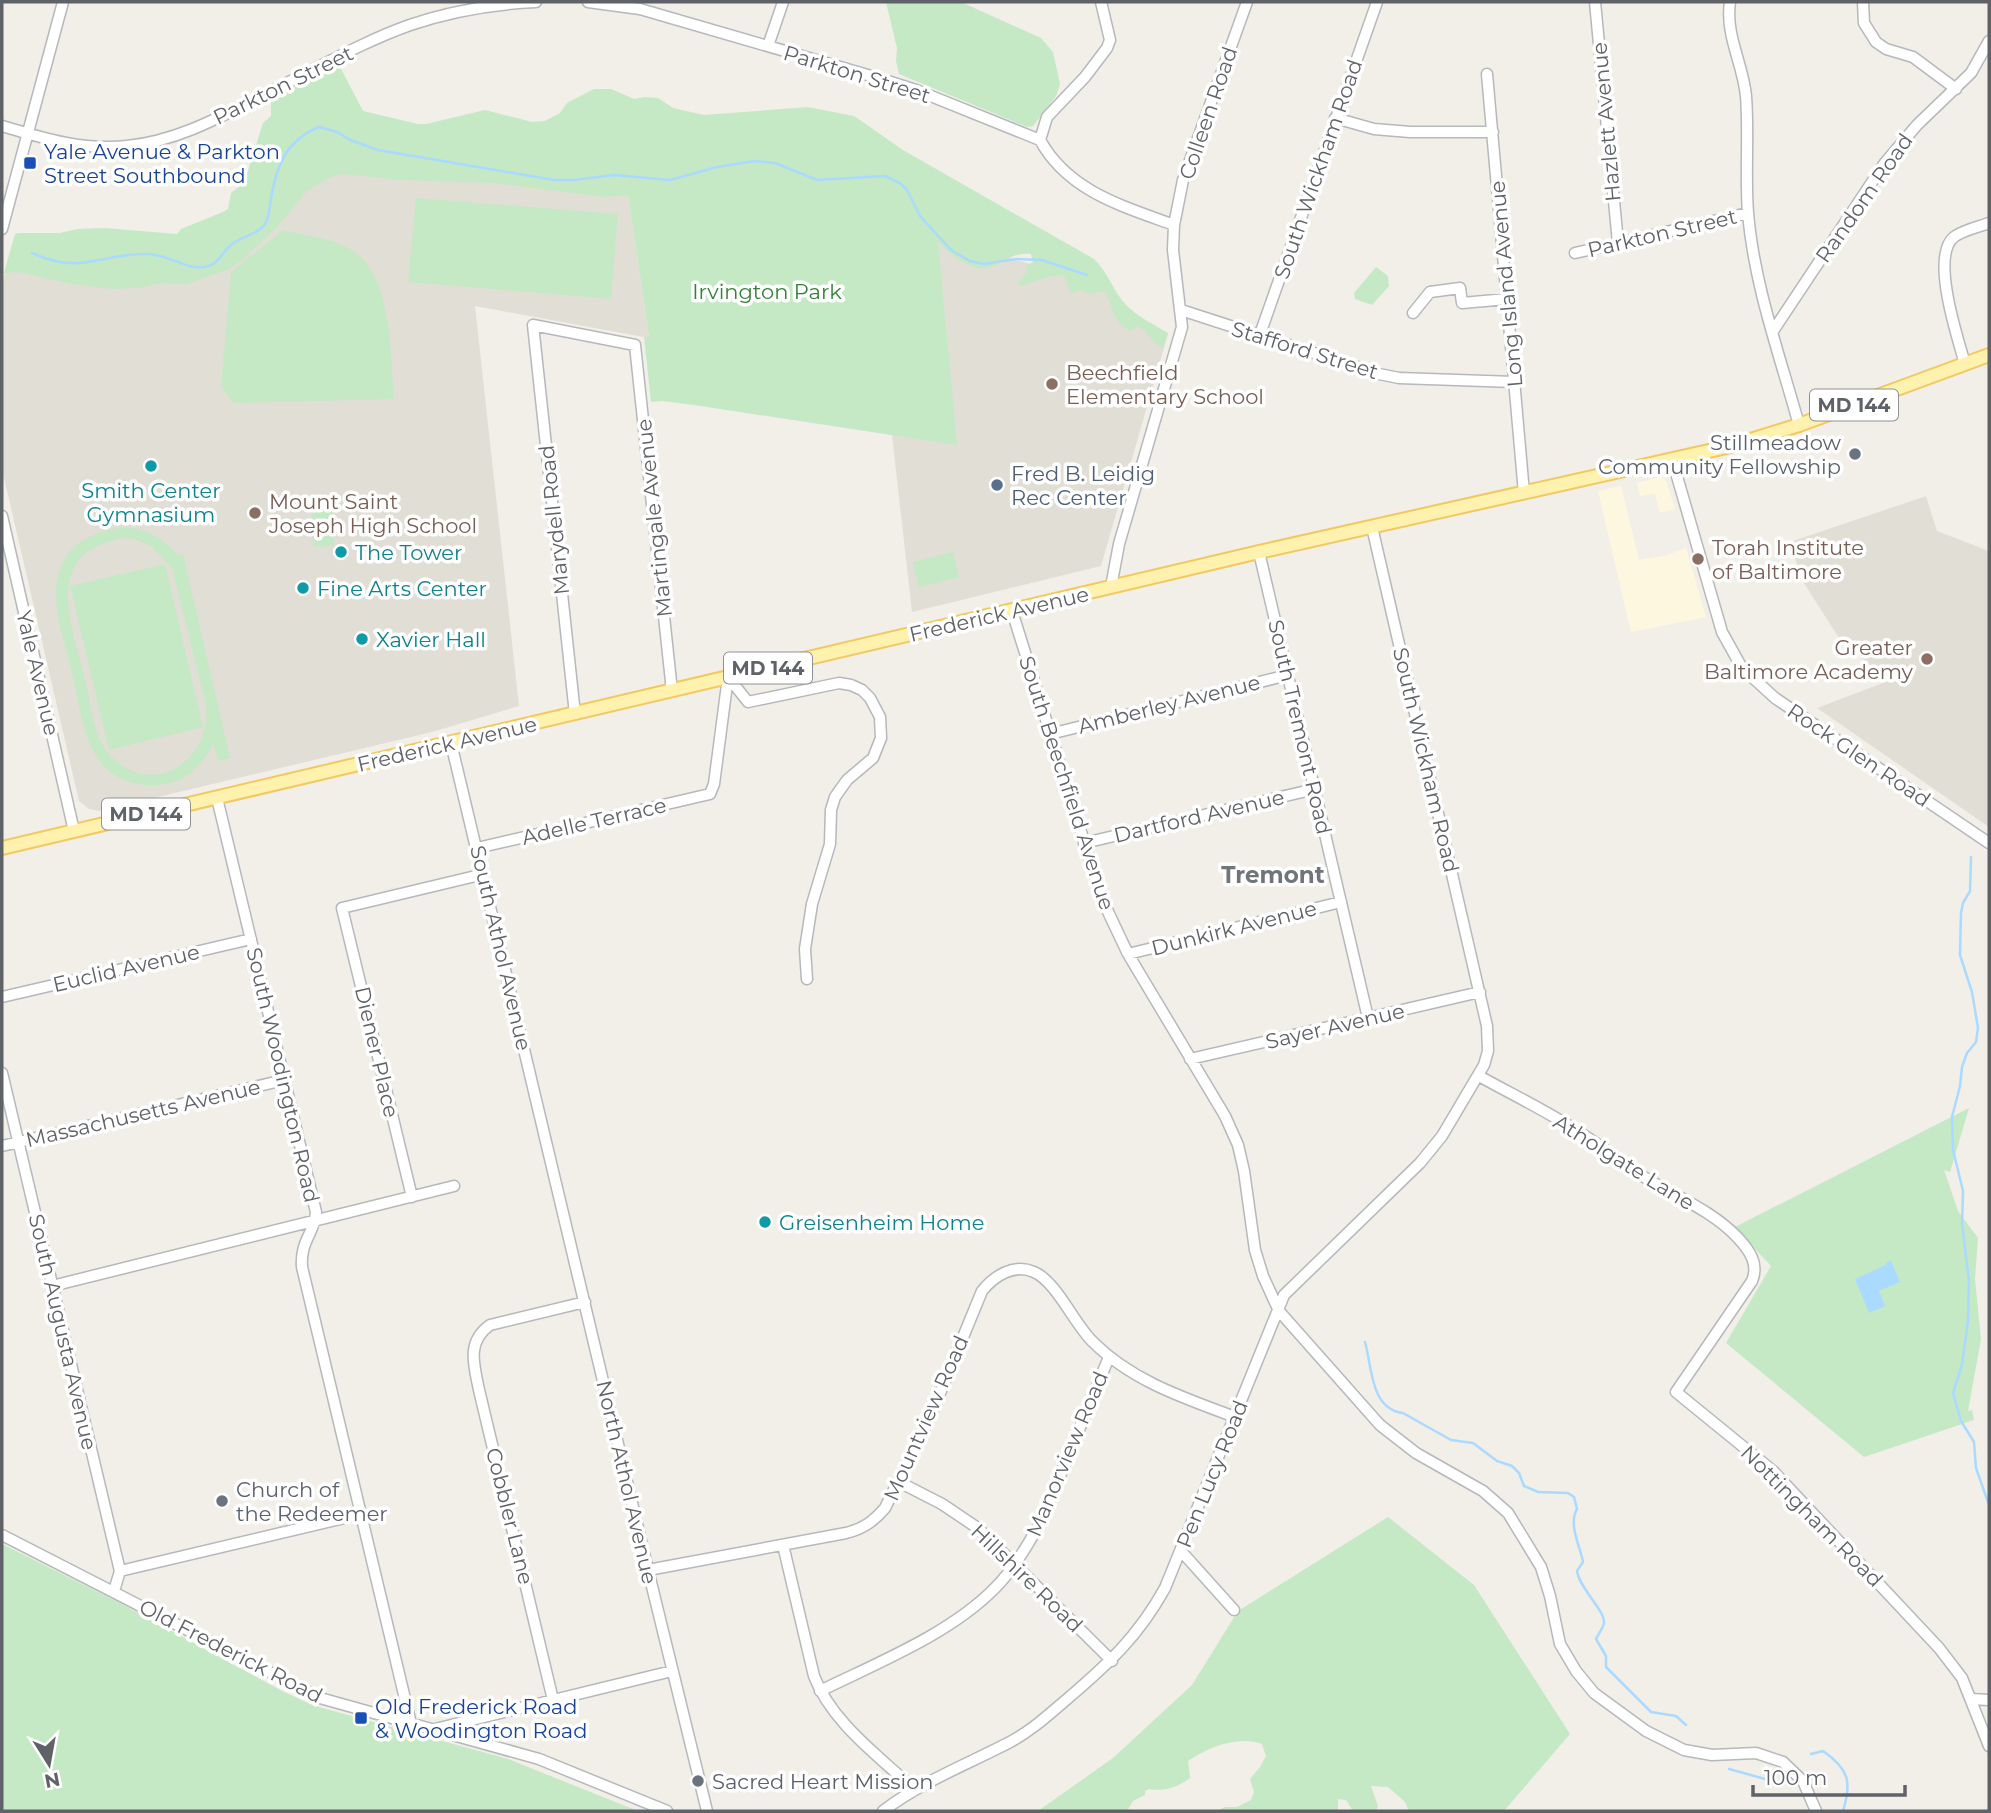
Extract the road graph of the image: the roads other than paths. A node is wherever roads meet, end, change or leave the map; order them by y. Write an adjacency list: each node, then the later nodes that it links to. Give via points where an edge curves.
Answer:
1 (63, 2): 19 (street)
2 (536, 2): 19 (street, Parkton Street, via 481,7 410,25 169,138 100,147)
3 (588, 2): 11 (street, Parkton Street)
4 (783, 2): 13 (street)
5 (1101, 2): 20 (street, via 1110,40 1107,48 1046,117)
6 (1247, 2): 23 (street, Colleen Road, via 1183,180)
7 (1377, 2): 16 (street, South Wickham Road)
8 (1595, 2): 25 (street, Hazlett Avenue)
9 (1730, 2): 21 (street, via 1731,36 1746,93)
10 (1863, 2): 15 (street, via 1864,23 1876,42 1913,57)
11 (641, 5): 13 (street, Parkton Street)
12 (1989, 41): 15 (street, Random Road)
13 (768, 46): 20 (street, Parkton Street, via 916,90)
14 (1487, 74): 18 (street, Long Island Avenue)
15 (1956, 89): 30 (street, Random Road, via 1884,164)
16 (1335, 118): 18 (street, via 1374,129); 31 (street, South Wickham Road)
17 (2, 126): 19 (street, Parkton Street)
18 (1493, 132): 27 (street, Long Island Avenue)
19 (28, 134): 24 (street)
20 (1040, 140): 23 (street, via 1049,156 1079,184)
21 (1748, 213): 25 (street, Parkton Street); 30 (street)
22 (1989, 223): 34 (street, via 1955,235 1947,247 1945,284)
23 (1174, 225): 28 (street)
24 (2, 229)
25 (1618, 243): 26 (street, Parkton Street)
26 (1576, 253)
27 (1507, 299): 29 (street, via 1462,303 1460,288 1430,292); 35 (street, Long Island Avenue)
28 (1181, 310): 31 (street, Stafford Street); 43 (street, via 1178,345 1119,544)
29 (1413, 313)
30 (1773, 331): 36 (street)
31 (1259, 337): 35 (street, Stafford Street, via 1399,378)
32 (635, 345): 47 (street, Martingale Avenue); 48 (street, Marydell Road, via 533,325)
33 (1989, 355): 34 (main road, Frederick Avenue / MD 144)
34 (1965, 364): 36 (main road, Frederick Avenue / MD 144)
35 (1514, 382): 38 (street, Long Island Avenue)
36 (1799, 425): 37 (main road, Frederick Avenue / MD 144)
37 (1672, 459): 38 (main road, Frederick Avenue / MD 144); 54 (street, Rock Glen Road, via 1722,632 1742,668 1774,698)
38 (1524, 493): 40 (main road, Frederick Avenue / MD 144)
39 (2, 516): 41 (street, Yale Avenue)
40 (1372, 527): 42 (main road, Frederick Avenue / MD 144); 63 (street, South Wickham Road)
41 (5, 543): 53 (street, Yale Avenue)
42 (1259, 552): 43 (main road, Frederick Avenue / MD 144); 45 (street, South Tremont Road)
43 (1111, 587): 44 (main road, Frederick Avenue / MD 144)
44 (1012, 611): 46 (main road, Frederick Avenue / MD 144); 49 (street, South Beechfield Avenue)
45 (1288, 675): 49 (street, Amberley Avenue); 51 (street, South Tremont Road)
46 (728, 677): 47 (main road, Frederick Avenue / MD 144); 57 (street, Adelle Terrace, via 710,794); 62 (street, via 748,702 827,684 851,685 870,698 880,717 881,738 873,758 847,780 831,810 830,844 812,904 805,949)
47 (672, 691): 48 (main road, Frederick Avenue / MD 144)
48 (575, 714): 50 (main road, Frederick Avenue / MD 144)
49 (1050, 734): 55 (street, South Beechfield Avenue)
50 (451, 743): 52 (main road, Frederick Avenue / MD 144); 57 (street, South Athol Avenue)
51 (1315, 789): 55 (street, Dartford Avenue); 59 (street, South Tremont Road)
52 (217, 798): 53 (main road, Frederick Avenue / MD 144); 60 (street, South Woodington Road)
53 (74, 831): 56 (main road, Frederick Avenue / MD 144)
54 (1989, 842)
55 (1084, 843): 61 (street, South Beechfield Avenue, via 1102,898)
56 (2, 848)
57 (477, 848): 58 (street, South Athol Avenue)
58 (484, 874): 72 (street, South Athol Avenue); 74 (street, Diener Place, via 342,908)
59 (1341, 902): 61 (street, Dunkirk Avenue); 65 (street, South Tremont Road)
60 (251, 939): 64 (street, Euclid Avenue); 69 (street, South Woodington Road)
61 (1128, 954): 66 (street, South Beechfield Avenue)
62 (807, 979)
63 (1479, 992): 65 (street, Sayer Avenue); 68 (street, South Wickham Road, via 1488,1040)
64 (2, 997)
65 (1368, 1018): 66 (street, Sayer Avenue)
66 (1189, 1059): 79 (street, South Beechfield Avenue, via 1238,1144 1257,1257)
67 (2, 1073): 70 (street, South Augusta Avenue)
68 (1479, 1076): 76 (street, Atholgate Lane, via 1580,1132 1716,1220 1737,1237); 79 (street, Pen Lucy Road, via 1420,1163 1288,1289)
69 (284, 1080): 70 (street, Massachusetts Avenue); 75 (street, South Woodington Road)
70 (18, 1142): 71 (street, Massachusetts Avenue); 77 (street, South Augusta Avenue)
71 (2, 1146)
72 (549, 1153): 78 (street, North Athol Avenue)
73 (454, 1186): 74 (street)
74 (412, 1197): 75 (street)
75 (315, 1220): 77 (street); 83 (street, South Woodington Road, via 303,1244 302,1267)
76 (1755, 1264): 95 (street, Nottingham Road, via 1752,1280 1676,1392 1787,1485 1952,1664)
77 (52, 1286): 89 (street, South Augusta Avenue)
78 (585, 1302): 88 (street, North Athol Avenue); 96 (street, Cobbler Lane, via 500,1321 481,1332 473,1351)
79 (1279, 1311): 81 (street, Pen Lucy Road); 105 (street, South Beechfield Avenue, via 1396,1439 1483,1491 1508,1513 1541,1567 1563,1651 1594,1693 1646,1731 1684,1750 1712,1755 1756,1753 1783,1762 1803,1781)
80 (1109, 1357): 81 (street, via 1149,1383); 82 (street, Mountview Road, via 1079,1328 1035,1272 1000,1274 982,1291); 87 (street, Manorview Road, via 1043,1517)
81 (1236, 1417): 86 (street, Pen Lucy Road)
82 (899, 1482): 85 (street, Mountview Road, via 885,1508 866,1526); 87 (street, Hillshire Road, via 964,1518)
83 (361, 1514): 89 (street); 98 (street, South Woodington Road)
84 (2, 1535): 90 (street, Old Frederick Road)
85 (783, 1545): 88 (street, Mountview Road); 94 (street)
86 (1181, 1551): 91 (street); 92 (street, Pen Lucy Road, via 1151,1613)
87 (1015, 1564): 92 (street, Hillshire Road); 94 (street, Manorview Road, via 996,1587 951,1624)
88 (648, 1570): 93 (street, North Athol Avenue)
89 (120, 1571): 90 (street)
90 (114, 1591): 98 (street, Old Frederick Road, via 320,1698)
91 (1234, 1610)
92 (1112, 1661): 101 (street, Pen Lucy Road, via 1024,1734)
93 (672, 1671): 96 (street); 103 (street, North Athol Avenue)
94 (820, 1691): 101 (street, via 840,1720)
95 (1971, 1699): 97 (street); 100 (street, Nottingham Road)
96 (553, 1700): 99 (street)
97 (1989, 1700)
98 (411, 1724): 99 (street, Old Frederick Road)
99 (431, 1730): 102 (street, Old Frederick Road, via 540,1759)
100 (1989, 1746)
101 (915, 1790): 104 (street, Pen Lucy Road)
102 (667, 1811)
103 (708, 1811)
104 (883, 1811)
105 (1816, 1811)

